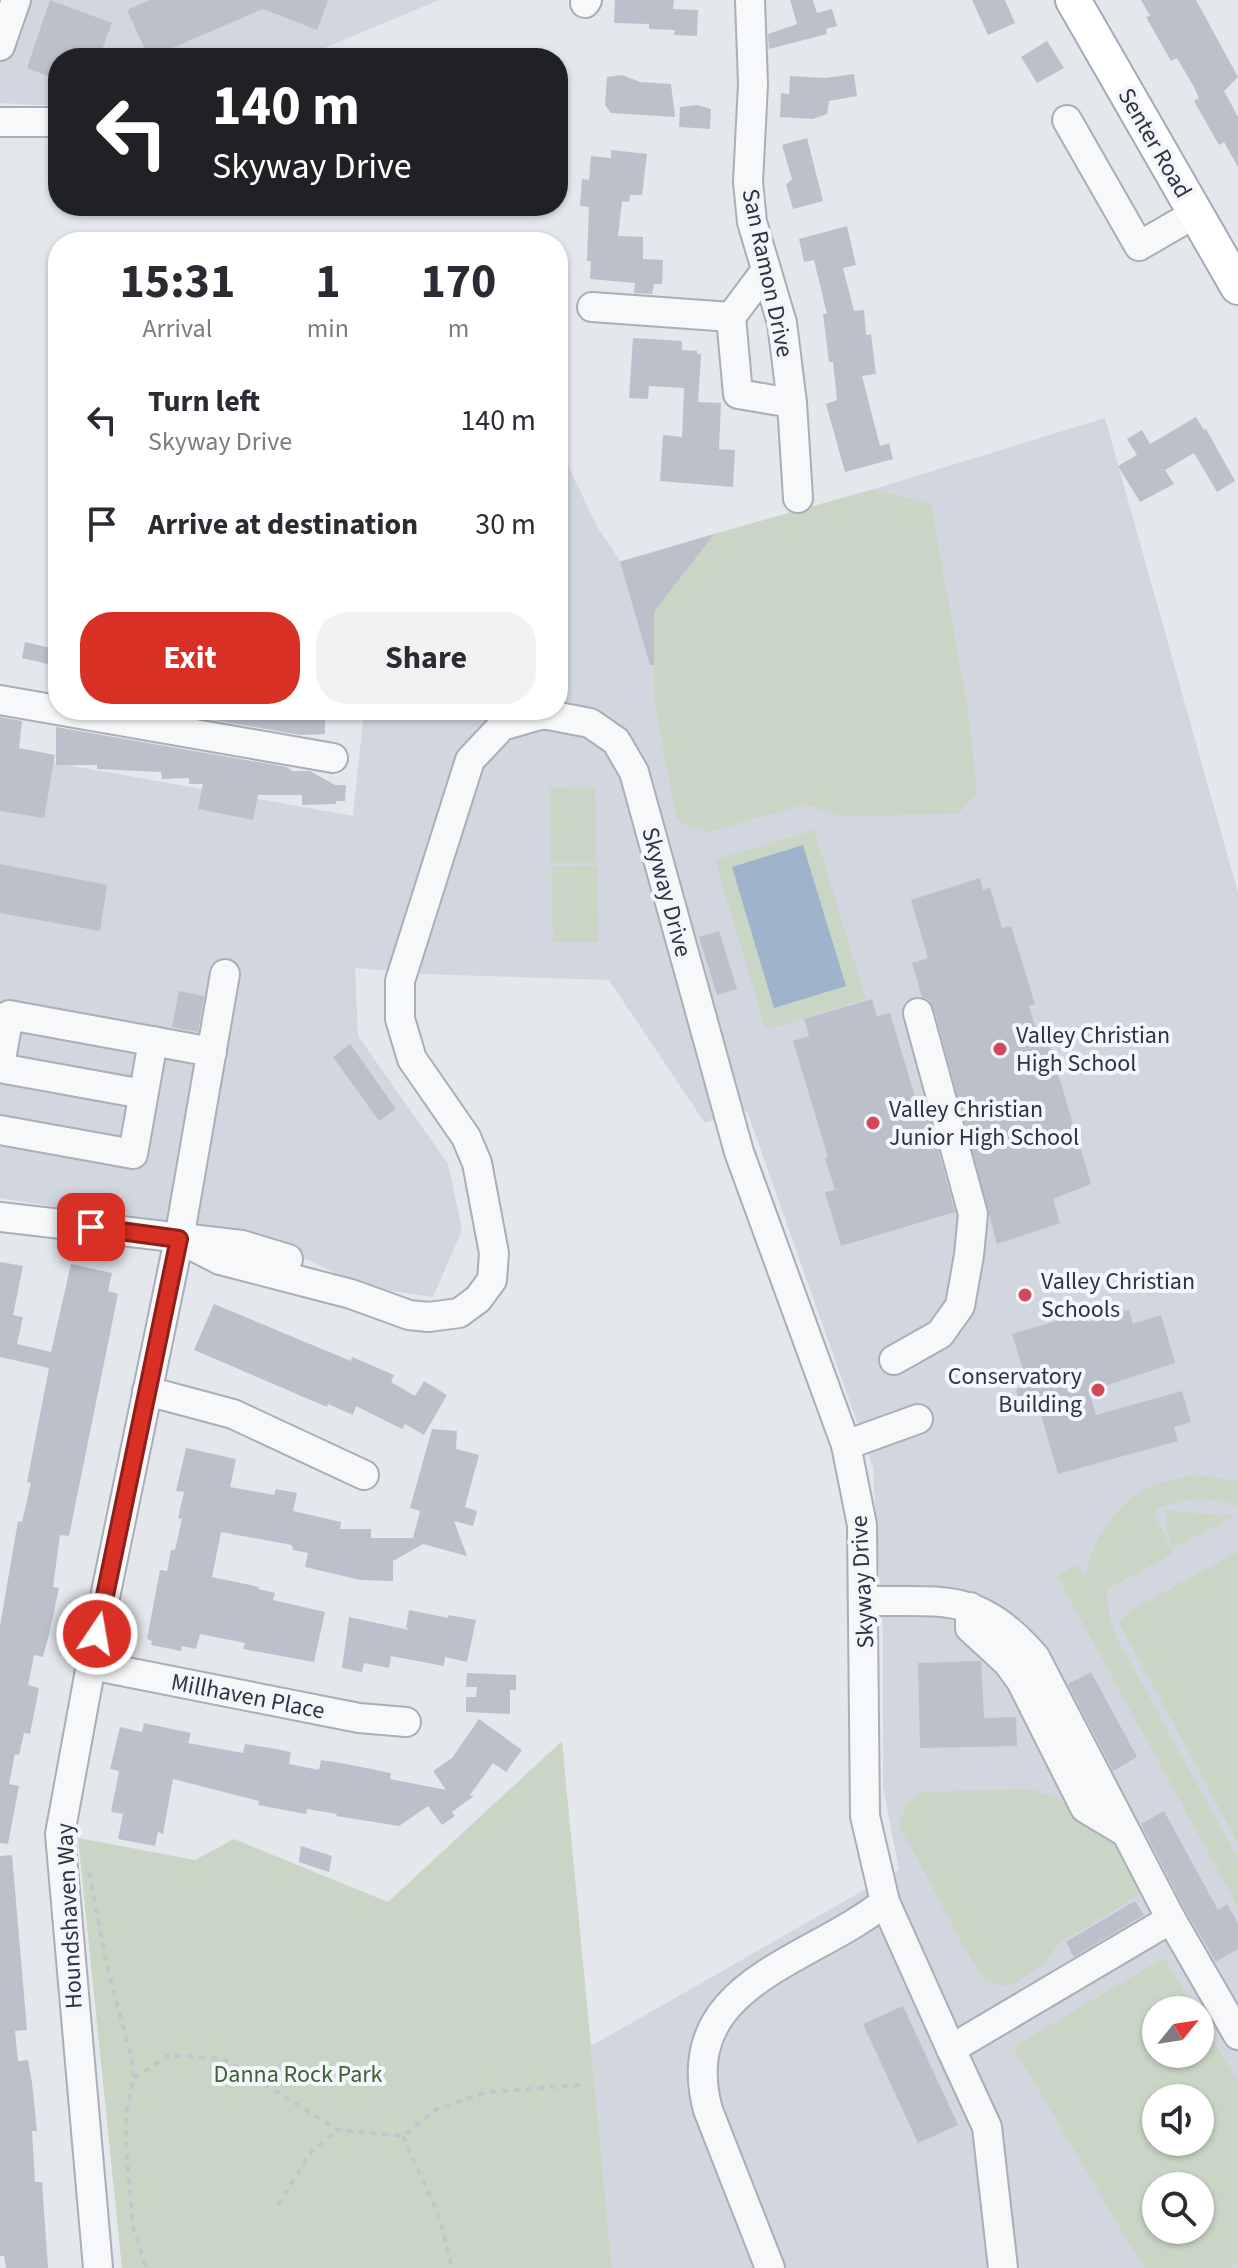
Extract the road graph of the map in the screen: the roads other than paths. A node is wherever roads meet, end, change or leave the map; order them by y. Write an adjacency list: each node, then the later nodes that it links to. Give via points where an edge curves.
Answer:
1 (16, 0): 4 (street)
2 (750, 0): 9 (street, San Ramon Drive, via 748,182 752,222)
3 (1073, 0): 8 (main road, Senter Road)
4 (0, 46)
5 (1067, 120): 8 (street, via 1139,246)
6 (0, 122): 7 (street)
7 (48, 122)
8 (1196, 213): 10 (main road, Senter Road)
9 (766, 270): 12 (street); 13 (street, San Ramon Drive, via 782,323)
10 (1238, 287)
11 (592, 307): 12 (street)
12 (731, 317): 13 (street, via 738,394)
13 (792, 403): 14 (street, San Ramon Drive)
14 (798, 498)
15 (0, 700): 16 (street)
16 (48, 708)
17 (568, 719): 33 (street, Skyway Drive, via 590,723 616,741 634,772 739,1152)
18 (115, 720): 20 (street)
19 (522, 720): 29 (street, Skyway Drive, via 502,726 470,760 400,981 400,1019 412,1059 466,1137 477,1163 494,1253 492,1280 459,1313 409,1315 220,1260)
20 (333, 758)
21 (225, 974): 24 (street, Houndshaven Way)
22 (918, 1013): 30 (street, via 973,1214 960,1306 940,1334)
23 (153, 1041): 24 (street); 25 (street, via 9,1015); 26 (street)
24 (212, 1052): 29 (street, Houndshaven Way)
25 (0, 1066): 26 (street)
26 (143, 1094): 27 (street, via 133,1154)
27 (0, 1130)
28 (0, 1217): 29 (street, Skyway Drive)
29 (179, 1239): 31 (street, Houndshaven Way)
30 (894, 1360)
31 (147, 1391): 34 (street, via 233,1414); 36 (street, Houndshaven Way)
32 (918, 1419): 33 (street)
33 (846, 1445): 35 (street, Skyway Drive, via 862,1525)
34 (364, 1475)
35 (865, 1601): 38 (street, Skyway Drive, via 865,1816); 39 (street, via 946,1601 970,1607 1011,1631 1035,1657)
36 (91, 1665): 37 (street, Millhaven Place, via 359,1718); 42 (street, Houndshaven Way, via 60,1834)
37 (406, 1722)
38 (885, 1902): 41 (street, Skyway Drive); 43 (street, via 744,1988 716,2020 707,2041 701,2063 708,2110)
39 (1171, 1919): 40 (street); 41 (street)
40 (1238, 2035)
41 (951, 2049): 44 (street, Skyway Drive, via 987,2127)
42 (98, 2268)
43 (770, 2268)
44 (1003, 2268)

